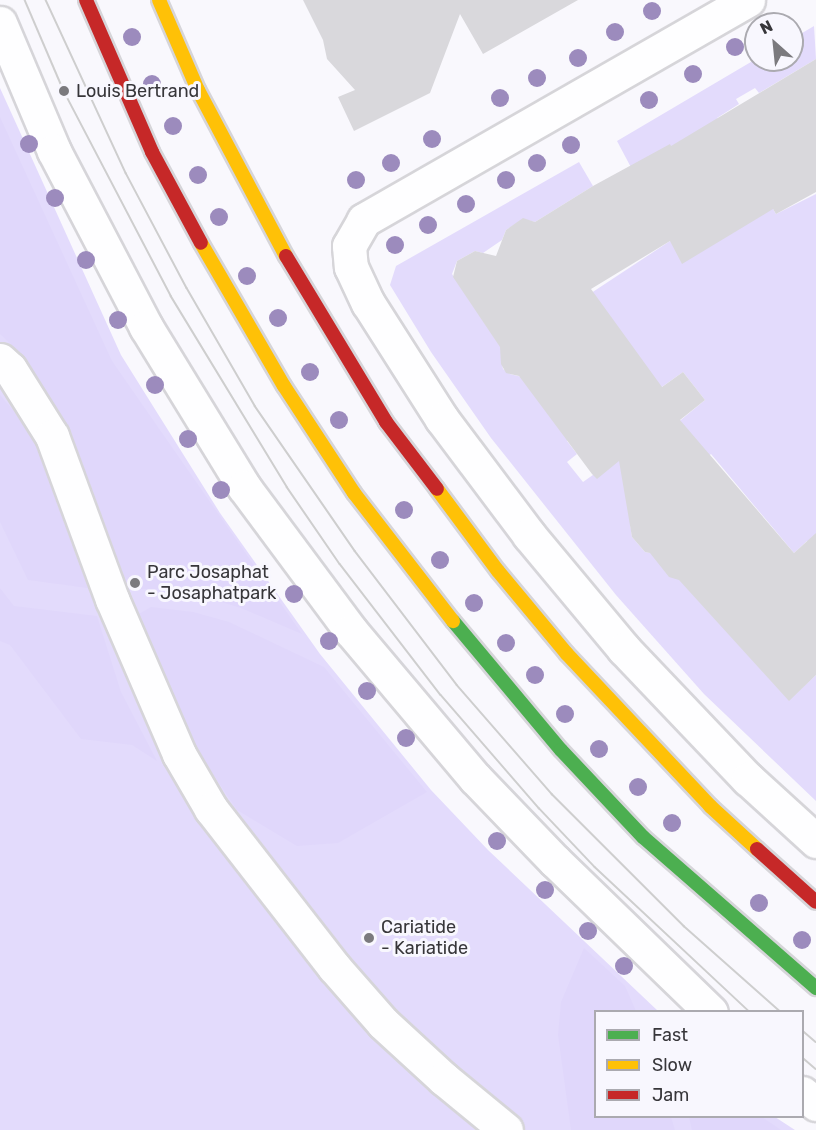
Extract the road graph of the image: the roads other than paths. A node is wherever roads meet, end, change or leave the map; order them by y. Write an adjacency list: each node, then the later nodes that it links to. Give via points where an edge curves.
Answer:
1 (86, 0): 8 (main road, via 152,152 226,289 284,386 418,579 561,750 643,837)
2 (159, 0): 7 (main road, via 198,90 282,251 399,441 498,572 567,654 710,806)
3 (747, 0): 6 (street, via 364,220 349,246 351,267 368,303 442,419 528,535 624,649 748,779)
4 (0, 23): 9 (street, via 54,151 141,317 244,487 351,631 475,778)
5 (0, 360): 12 (street, via 10,369 52,436 112,599 179,754 211,809 334,967 383,1023)
6 (816, 841)
7 (816, 902)
8 (816, 988)
9 (710, 1010)
10 (804, 1095): 11 (street)
11 (816, 1104)
12 (506, 1130)

